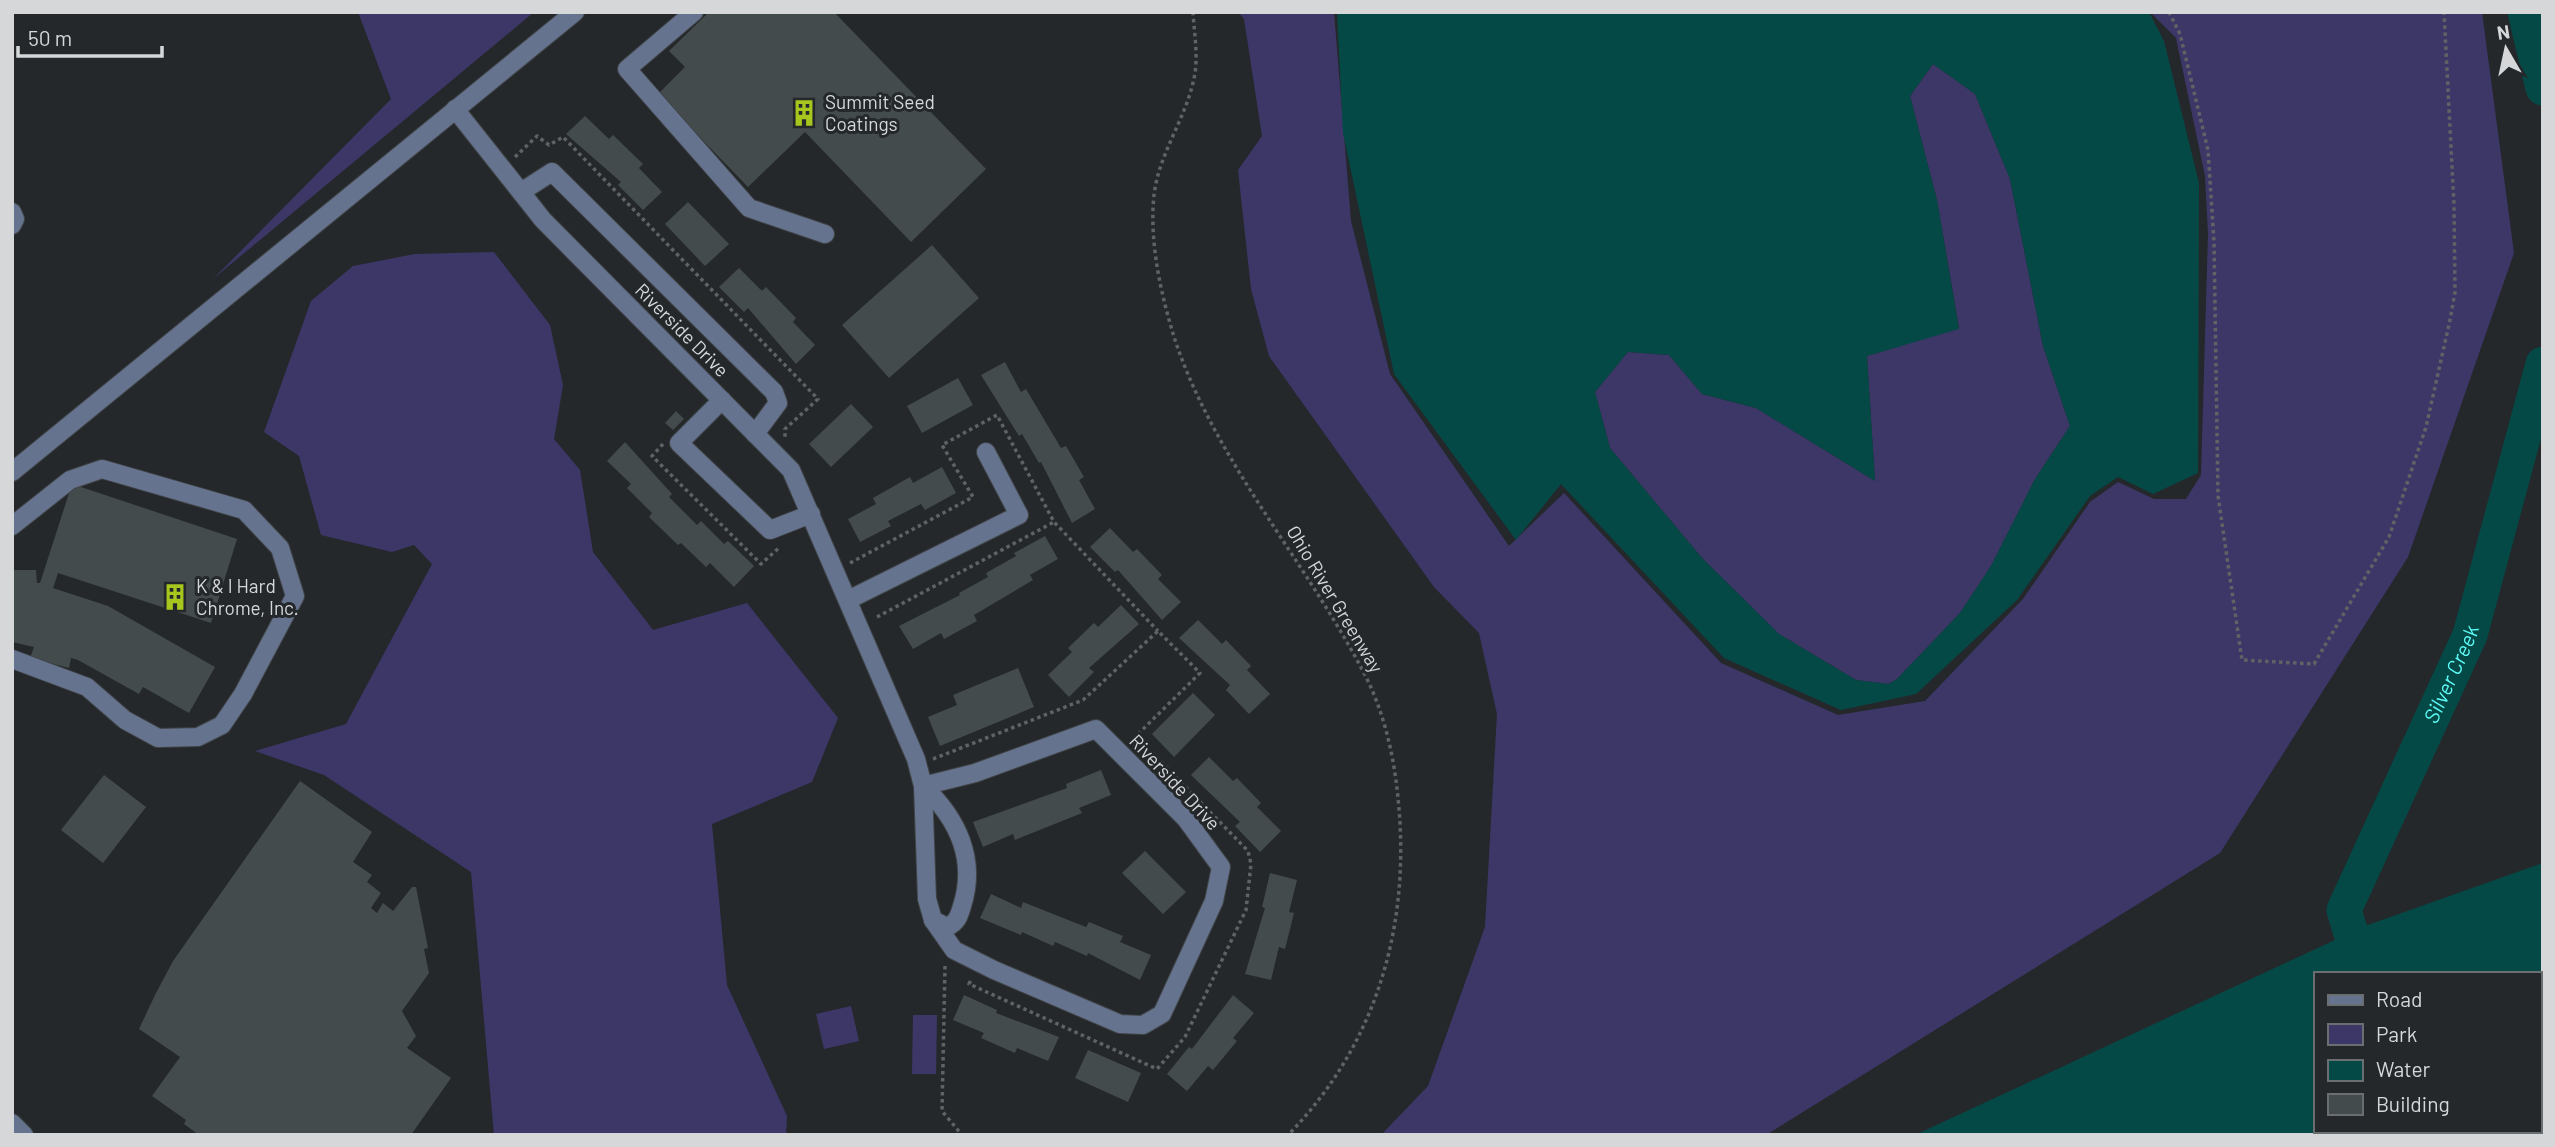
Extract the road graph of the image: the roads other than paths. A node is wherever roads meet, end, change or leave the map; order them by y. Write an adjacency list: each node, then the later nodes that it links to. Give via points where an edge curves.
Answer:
1 (575, 12): 3 (street)
2 (694, 12): 7 (street, via 627,69 749,208)
3 (455, 109): 4 (street, Riverside Drive); 11 (street)
4 (521, 192): 8 (street, Riverside Drive); 9 (street, via 552,172 774,392 778,403)
5 (12, 212): 6 (street)
6 (12, 225)
7 (825, 234)
8 (722, 400): 9 (street, Riverside Drive); 12 (street, via 680,443 770,530)
9 (755, 434): 12 (street, Riverside Drive, via 791,470)
10 (986, 452): 14 (street, via 1019,514)
11 (12, 472)
12 (811, 514): 14 (street, Riverside Drive)
13 (12, 526): 15 (street, via 70,480 102,469 244,510 280,548 295,596 222,725 198,737 158,738 125,720 87,687)
14 (848, 600): 16 (street, Riverside Drive, via 916,759)
15 (12, 659)
16 (923, 786): 17 (street, via 927,899); 17 (street, via 956,826 968,870 958,918 947,927); 17 (street, Riverside Drive, via 975,773 1096,729 1186,819 1221,867 1214,901 1162,1014 1143,1026 1120,1024 954,950)
17 (933, 920)
18 (12, 1123): 19 (street)
19 (24, 1135)

